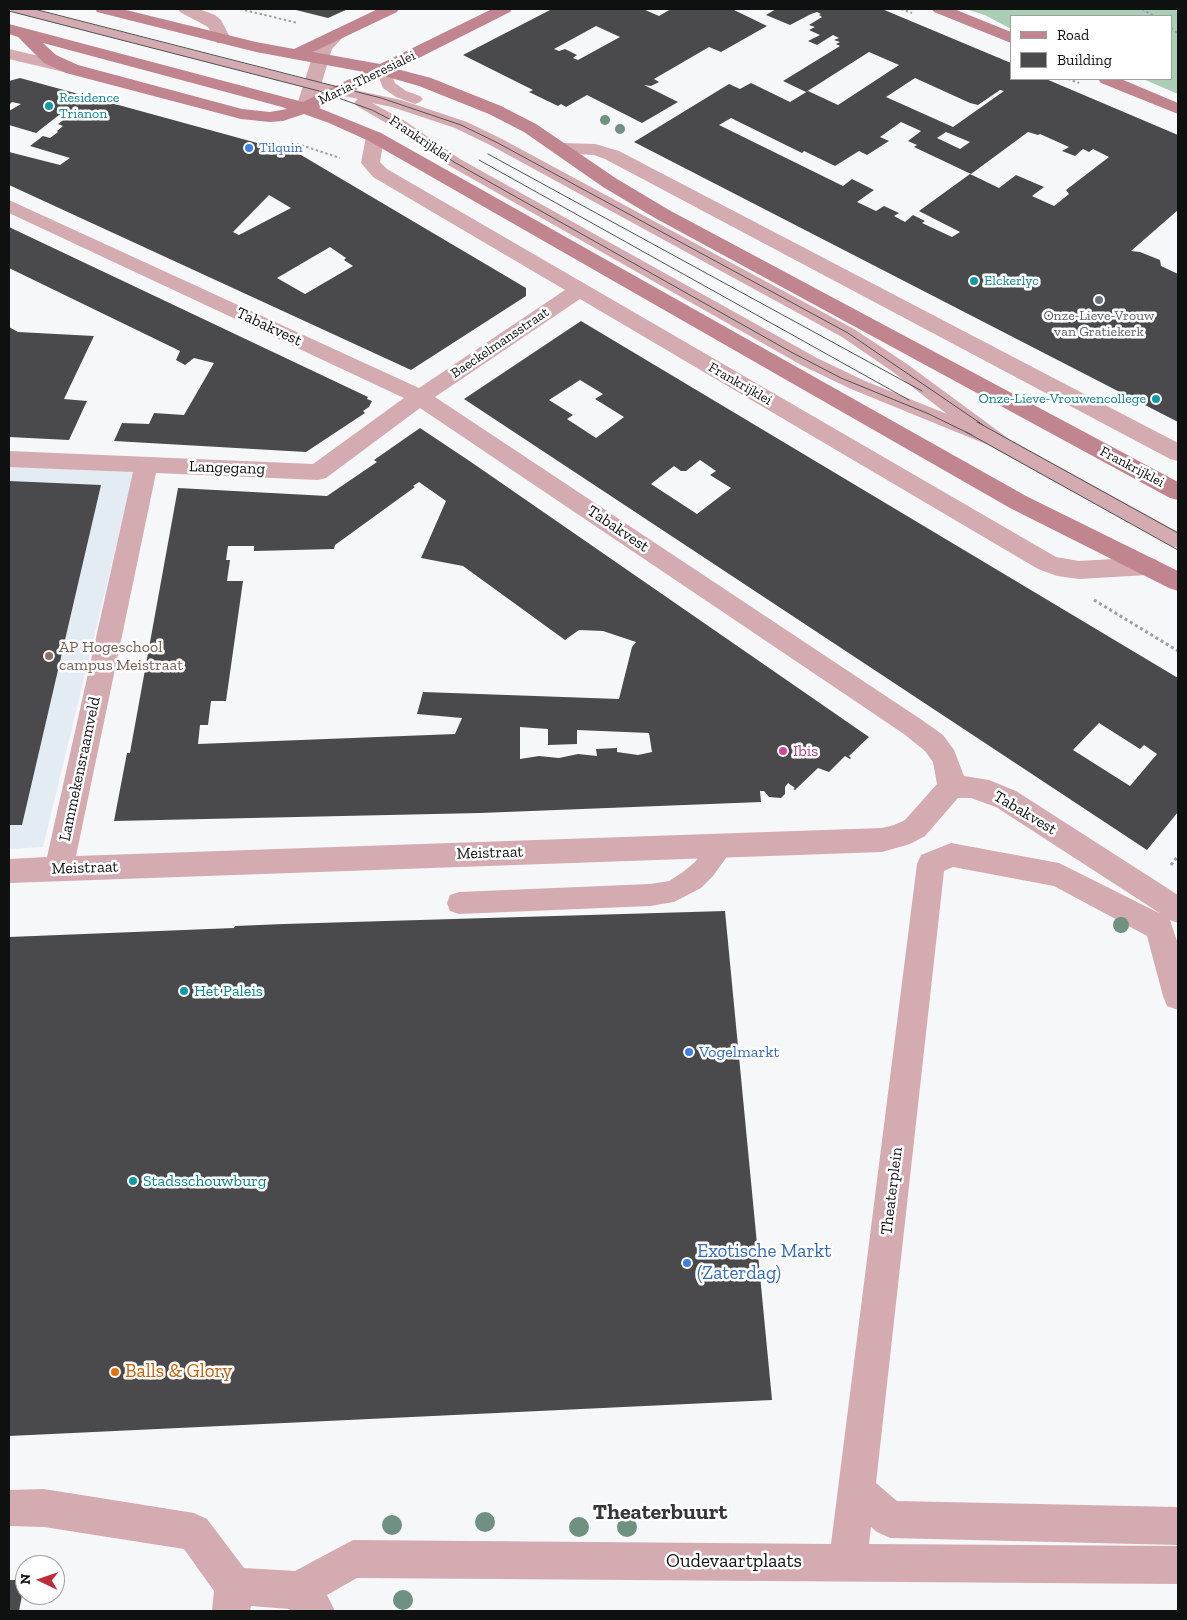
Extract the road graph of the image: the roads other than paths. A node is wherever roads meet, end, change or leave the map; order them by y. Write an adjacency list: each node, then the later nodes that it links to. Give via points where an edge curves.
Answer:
1 (17, 9): 17 (lane, Frankrijklei)
2 (103, 9): 10 (main road, Frankrijklei)
3 (186, 9): 10 (street, via 209,19)
4 (391, 9): 8 (main road, Maria-Theresialei)
5 (504, 9): 15 (main road, Maria-Theresialei)
6 (940, 9): 9 (main road)
7 (9, 29): 14 (main road, Frankrijklei, via 28,38 50,59); 19 (main road, Frankrijklei)
8 (339, 34): 11 (main road, Maria-Theresialei); 13 (street, Maria-Theresialei, via 325,45)
9 (1010, 38)
10 (223, 39): 11 (main road, Frankrijklei)
11 (296, 54): 13 (main road, Frankrijklei)
12 (11, 58): 14 (street, Frankrijklei)
13 (321, 58): 15 (main road, Frankrijklei); 17 (street, Maria-Theresialei)
14 (72, 69): 19 (main road, Frankrijklei, via 249,116 283,116)
15 (383, 70): 18 (main road, Maria-Theresialei); 22 (main road, Frankrijklei, via 425,82 495,110); 24 (lane, Frankrijklei, via 388,85 401,94 500,134)
16 (1109, 80): 20 (main road)
17 (312, 85): 18 (lane, Frankrijklei); 19 (street, Maria-Theresialei)
18 (338, 92): 19 (main road, Maria-Theresialei); 24 (lane, Frankrijklei, via 410,107 461,125); 27 (lane, Frankrijklei, via 374,109 459,166 810,362 858,386 970,429)
19 (305, 108): 21 (main road, Frankrijklei)
20 (1178, 109)
21 (375, 137): 25 (street, Frankrijklei, via 370,163 380,173); 33 (main road, Frankrijklei, via 987,485)
22 (563, 149): 28 (street, via 595,150 612,155); 31 (main road, Frankrijklei, via 610,183 662,214)
23 (9, 206): 26 (street, Tabakvest)
24 (638, 220): 27 (lane, Frankrijklei, via 855,338)
25 (579, 290): 26 (street, Baeckelmansstraat); 33 (street, Frankrijklei, via 1047,563 1067,570)
26 (420, 397): 30 (street, Langegang, via 318,472); 35 (street, Tabakvest, via 934,743 945,758)
27 (1005, 446): 32 (lane, Frankrijklei)
28 (1178, 453)
29 (9, 459): 30 (street, Langegang)
30 (146, 465): 39 (street, Lammekensraamveld)
31 (1178, 492)
32 (1178, 541)
33 (1148, 566): 34 (main road, Frankrijklei)
34 (1178, 582)
35 (951, 787): 36 (street, Meistraat); 42 (street, Tabakvest, via 971,787 1006,799)
36 (915, 828): 37 (street, Meistraat, via 882,840); 38 (street, via 933,844)
37 (722, 844): 39 (street, Meistraat); 41 (lane, via 704,869 674,890 650,895)
38 (931, 864): 43 (street, via 951,855 1059,875 1159,928); 44 (street)
39 (59, 868): 40 (street, Meistraat)
40 (9, 871)
41 (459, 903)
42 (1178, 910)
43 (1178, 996)
44 (856, 1492): 46 (street, via 890,1519); 47 (street)
45 (9, 1508): 49 (street, via 44,1508 194,1532)
46 (1178, 1526)
47 (848, 1562): 48 (street, Oudevaartplaats); 50 (street, Oudevaartplaats, via 353,1559)
48 (1178, 1565)
49 (233, 1599): 50 (street, Oudevaartplaats)
50 (307, 1601)

